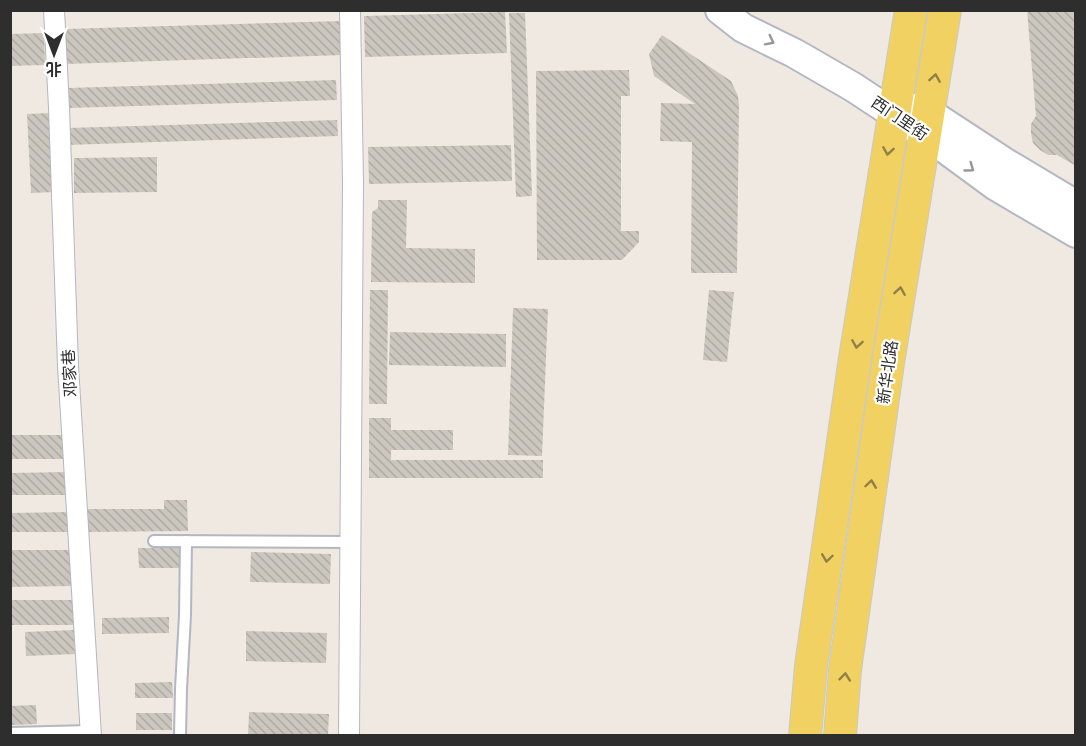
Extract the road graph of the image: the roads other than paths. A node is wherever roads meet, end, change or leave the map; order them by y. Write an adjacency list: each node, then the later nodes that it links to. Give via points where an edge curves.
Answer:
1 (54, 10): 15 (street, 邓家巷, via 68,366)
2 (350, 10): 13 (street)
3 (720, 10): 7 (street, 西门里街, one-way to 7, via 743,28)
4 (752, 10): 7 (street, via 813,42)
5 (911, 10): 7 (main road, 新华北路)
6 (945, 10): 8 (main road, 新华北路, one-way to 6)
7 (896, 103): 8 (street, 西门里街); 18 (main road, 新华北路, one-way to 18, via 855,358 811,666)
8 (927, 124): 9 (street, via 1004,162); 10 (street, 西门里街, one-way to 10, via 996,186); 19 (main road, 新华北路, one-way to 8, via 845,670 888,363)
9 (1076, 205)
10 (1076, 233)
11 (154, 541): 12 (lane)
12 (186, 541): 13 (lane); 16 (lane)
13 (351, 542): 17 (street)
14 (10, 733): 15 (lane)
15 (91, 733)
16 (180, 735)
17 (349, 735)
18 (805, 735)
19 (840, 735)

